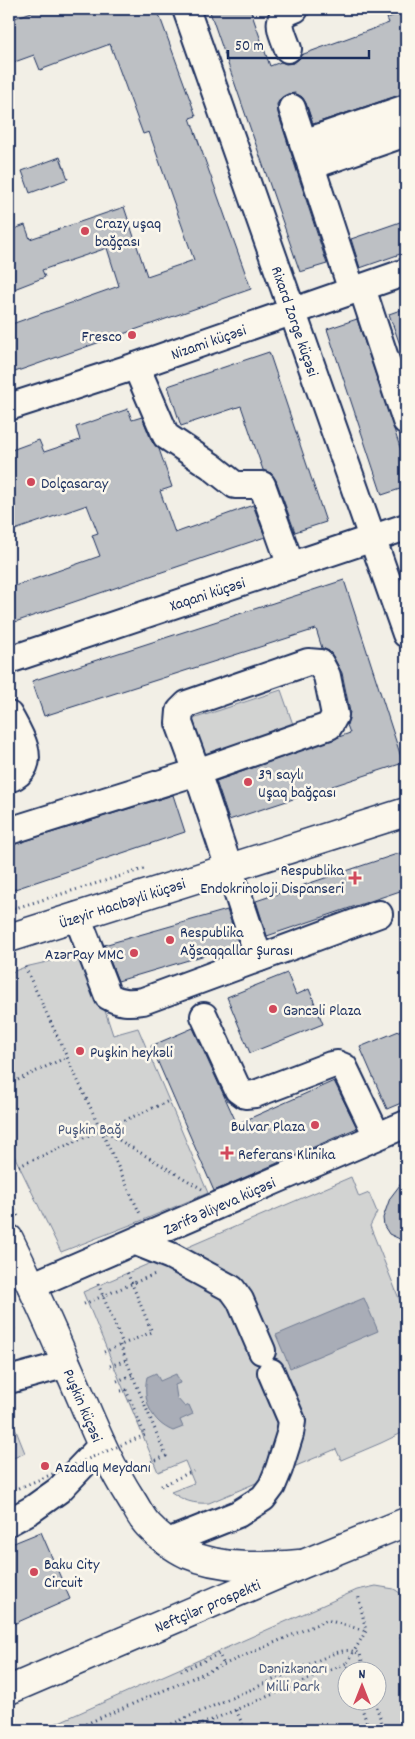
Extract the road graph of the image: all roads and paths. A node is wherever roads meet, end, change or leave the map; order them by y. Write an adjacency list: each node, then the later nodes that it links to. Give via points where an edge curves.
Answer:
1 (186, 9): 10 (street, Rixard Zorge küçəsi)
2 (295, 9): 3 (street, via 285,12 280,19)
3 (288, 49)
4 (292, 108): 7 (street)
5 (406, 108): 7 (street)
6 (406, 133): 7 (street)
7 (307, 155): 9 (street)
8 (406, 272): 9 (street, Nizami küçəsi)
9 (357, 289): 10 (street, Nizami küçəsi); 11 (street)
10 (292, 312): 12 (street, Nizami küçəsi); 16 (street, Rixard Zorge küçəsi)
11 (397, 363): 14 (street)
12 (136, 366): 13 (street, Nizami küçəsi); 17 (street, via 166,436 235,485 262,485)
13 (9, 407)
14 (406, 421)
15 (406, 527): 16 (street, Xaqani küçəsi)
16 (372, 538): 17 (street, Xaqani küçəsi); 18 (street, Rixard Zorge küçəsi)
17 (291, 566): 19 (street, Xaqani küçəsi)
18 (406, 634)
19 (9, 660)
20 (9, 715): 22 (street, via 26,757 22,770)
21 (197, 772): 21 (street, via 179,722 180,711 187,704 308,662 320,663 327,676 335,715 329,726); 24 (street); 25 (street)
22 (9, 778)
23 (406, 812): 25 (main road, Üzeyir Hacıbəyli küçəsi)
24 (9, 831)
25 (228, 868): 27 (main road, Üzeyir Hacıbəyli küçəsi); 29 (street)
26 (379, 914): 29 (street)
27 (77, 916): 28 (main road, Üzeyir Hacıbəyli küçəsi); 29 (street, via 108,996 118,1002 142,1002)
28 (9, 938)
29 (259, 958)
30 (25, 967): 32 (path)
31 (204, 1016): 37 (street, via 238,1090 245,1095 337,1064 344,1067)
32 (68, 1058): 33 (path); 36 (path)
33 (9, 1084)
34 (169, 1101): 36 (path)
35 (406, 1124): 37 (street, Zərifə Əliyeva küçəsi)
36 (101, 1130): 38 (path); 39 (path); 40 (path)
37 (377, 1136): 40 (street, Zərifə Əliyeva küçəsi)
38 (19, 1166)
39 (207, 1192)
40 (140, 1231): 46 (street, Zərifə Əliyeva küçəsi); 67 (street, via 171,1256 232,1288 292,1421 279,1469 263,1498 238,1514)
41 (9, 1240): 46 (main road, Puşkin küçəsi)
42 (127, 1272): 45 (path)
43 (156, 1273): 45 (path)
44 (98, 1284): 47 (path)
45 (132, 1284): 47 (path); 51 (path, via 152,1332)
46 (31, 1286): 54 (main road, Puşkin küçəsi)
47 (103, 1296): 48 (path); 51 (path)
48 (84, 1304)
49 (9, 1314): 50 (path, via 14,1326 11,1350)
50 (9, 1344)
51 (122, 1344): 52 (path); 53 (path)
52 (104, 1352)
53 (126, 1360): 55 (path); 56 (path)
54 (67, 1364): 57 (street); 60 (main road, Puşkin küçəsi)
55 (110, 1366)
56 (132, 1376): 58 (path); 61 (path, via 166,1456)
57 (9, 1380)
58 (117, 1381)
59 (121, 1391): 64 (path, bridge, via 126,1390 145,1435)
60 (101, 1446): 65 (street, via 59,1490); 67 (main road, Puşkin küçəsi, via 148,1525)
61 (151, 1462)
62 (193, 1472): 63 (path)
63 (161, 1486)
64 (9, 1492)
65 (9, 1522)
66 (406, 1522): 68 (main road, Neftçilər prospekti)
67 (168, 1542): 68 (main road, Puşkin küçəsi, via 187,1554 211,1561 269,1567)
68 (303, 1564): 79 (main road, Neftçilər prospekti)
69 (358, 1594): 71 (path)
70 (406, 1625): 73 (path, via 401,1639)
71 (366, 1631): 72 (path); 76 (path, via 327,1620)
72 (354, 1651): 74 (path); 75 (path, via 360,1654); 85 (path, via 335,1654)
73 (406, 1661)
74 (347, 1662)
75 (362, 1662)
76 (224, 1665): 78 (path, via 219,1654); 84 (path)
77 (338, 1666): 80 (path)
78 (181, 1671)
79 (9, 1690)
80 (236, 1710): 83 (path); 88 (path)
81 (363, 1712): 89 (path)
82 (378, 1712): 90 (path)
83 (200, 1725): 86 (path); 87 (path)
84 (72, 1730)
85 (158, 1730)
86 (188, 1730)
87 (202, 1730)
88 (244, 1730)
89 (369, 1730)
90 (384, 1730)

